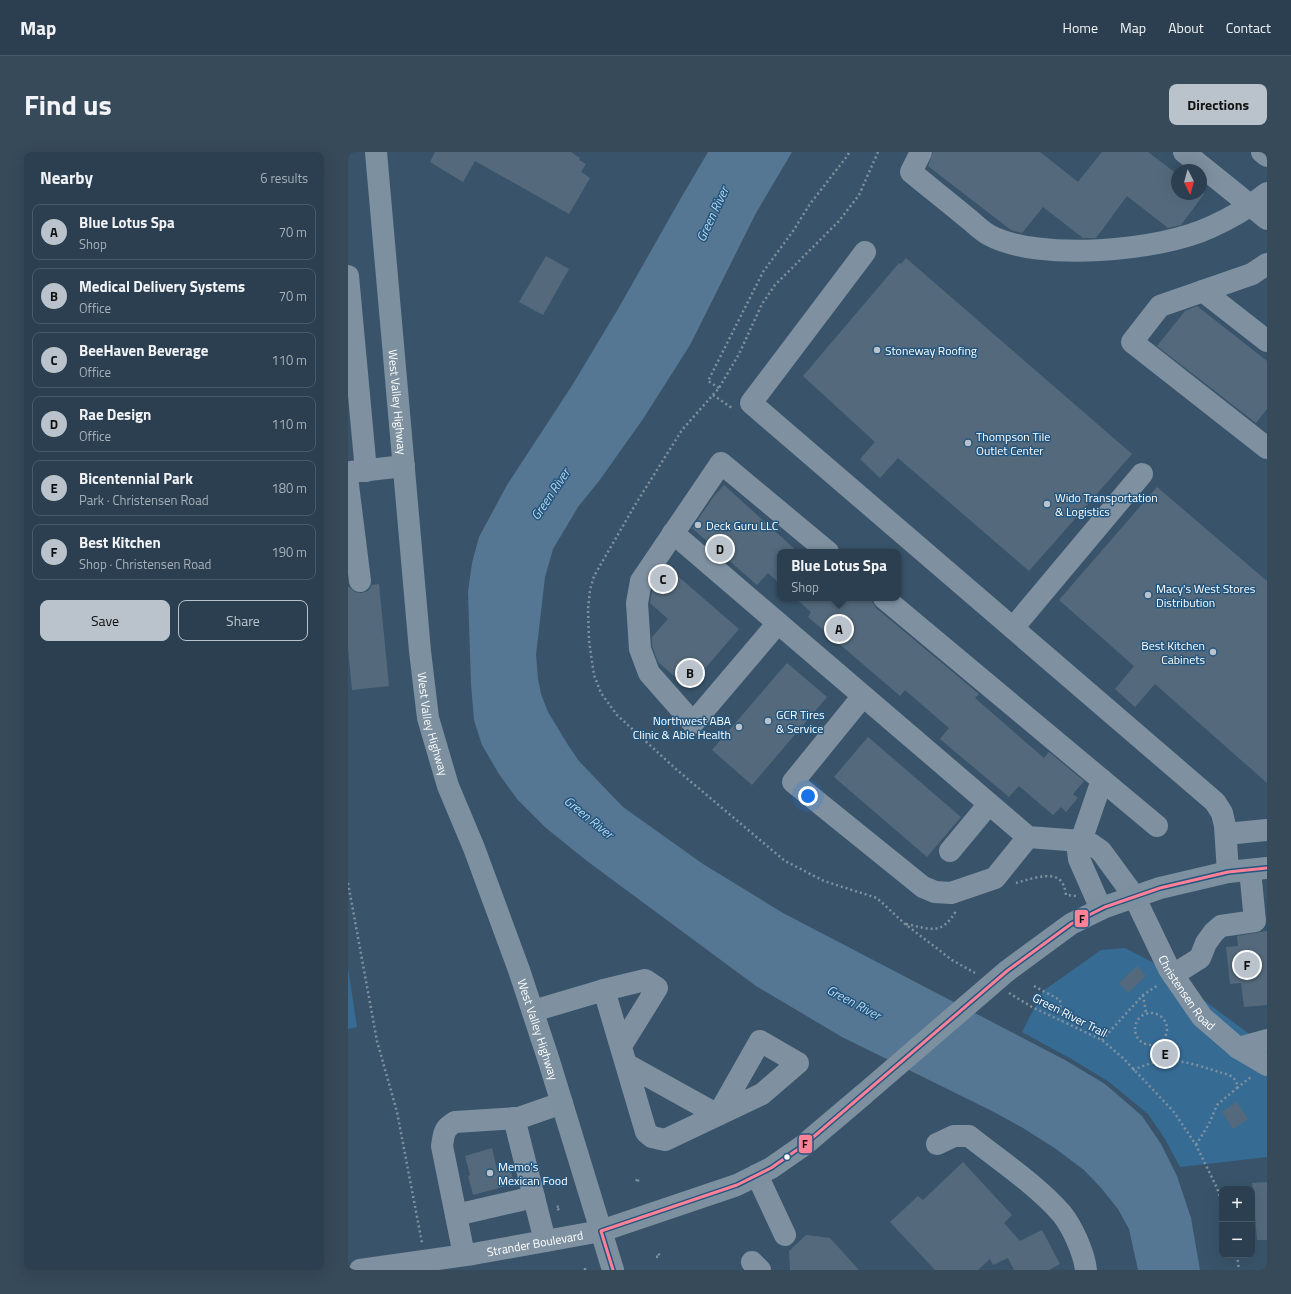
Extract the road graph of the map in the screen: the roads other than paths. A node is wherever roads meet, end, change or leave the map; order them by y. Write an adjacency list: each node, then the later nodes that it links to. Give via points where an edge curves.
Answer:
1 (376, 152): 13 (main road, West Valley Highway)
2 (921, 152): 6 (street, via 911,172 988,235 1028,247 1086,251 1122,249 1174,239 1210,228)
3 (1184, 152): 6 (street)
4 (1262, 152): 5 (street)
5 (1267, 156)
6 (1262, 206)
7 (865, 252): 22 (street, via 751,403)
8 (1267, 264): 10 (street, via 1252,274)
9 (348, 276): 14 (street)
10 (1202, 291): 11 (street); 12 (street, via 1160,306 1132,342)
11 (1267, 341)
12 (1267, 448)
13 (404, 466): 14 (street); 38 (main road, West Valley Highway, via 428,718 448,786 474,848)
14 (357, 472)
15 (1142, 474): 22 (street)
16 (348, 485): 19 (street)
17 (673, 533): 18 (street, via 721,463); 21 (street); 21 (street, via 641,581 637,603 640,648 649,673 693,722)
18 (824, 549)
19 (360, 581)
20 (888, 601): 24 (street)
21 (778, 623): 23 (street)
22 (1013, 628): 28 (street, via 1215,802 1222,813)
23 (863, 696): 25 (street); 29 (street, via 793,782 923,887 935,892 951,893 995,878)
24 (1102, 780): 26 (street); 30 (street)
25 (989, 804): 29 (street); 31 (street)
26 (1157, 826)
27 (1267, 830): 28 (street)
28 (1226, 834): 33 (street)
29 (1028, 837): 30 (street)
30 (1081, 841): 34 (street, Christensen Road, via 1101,851); 35 (street, via 1079,859)
31 (950, 851)
32 (1258, 869): 33 (main road, Strander Boulevard); 36 (street, via 1255,921 1221,926 1206,943 1200,958)
33 (1228, 872): 34 (main road, Strander Boulevard)
34 (1134, 896): 35 (main road, Strander Boulevard); 36 (street, Christensen Road)
35 (1101, 909): 46 (main road, Strander Boulevard, bridge, via 1071,924 1007,971 804,1145)
36 (1173, 975): 40 (street, Christensen Road, via 1202,1017)
37 (604, 990): 38 (street); 41 (street); 41 (street, via 645,980 657,988)
38 (533, 1012): 43 (main road, West Valley Highway)
39 (1267, 1040): 40 (street)
40 (1238, 1048): 42 (street, Christensen Road)
41 (623, 1055): 41 (street, via 718,1115 665,1140 652,1137 646,1132)
42 (1267, 1064)
43 (562, 1103): 44 (street); 49 (main road, West Valley Highway)
44 (514, 1118): 47 (street); 48 (street, via 454,1122 447,1126 442,1146)
45 (937, 1144): 55 (street, via 954,1136 968,1136 1042,1194 1063,1216 1074,1235)
46 (757, 1175): 49 (main road, Strander Boulevard, via 737,1185); 50 (street)
47 (534, 1197): 48 (street); 51 (street)
48 (456, 1215): 52 (street)
49 (601, 1231): 51 (street, Strander Boulevard); 54 (main road, West Valley Highway)
50 (785, 1235)
51 (545, 1241): 52 (street, Strander Boulevard)
52 (471, 1260): 53 (street, Strander Boulevard, via 432,1260)
53 (360, 1270)
54 (613, 1270)
55 (1086, 1270)

